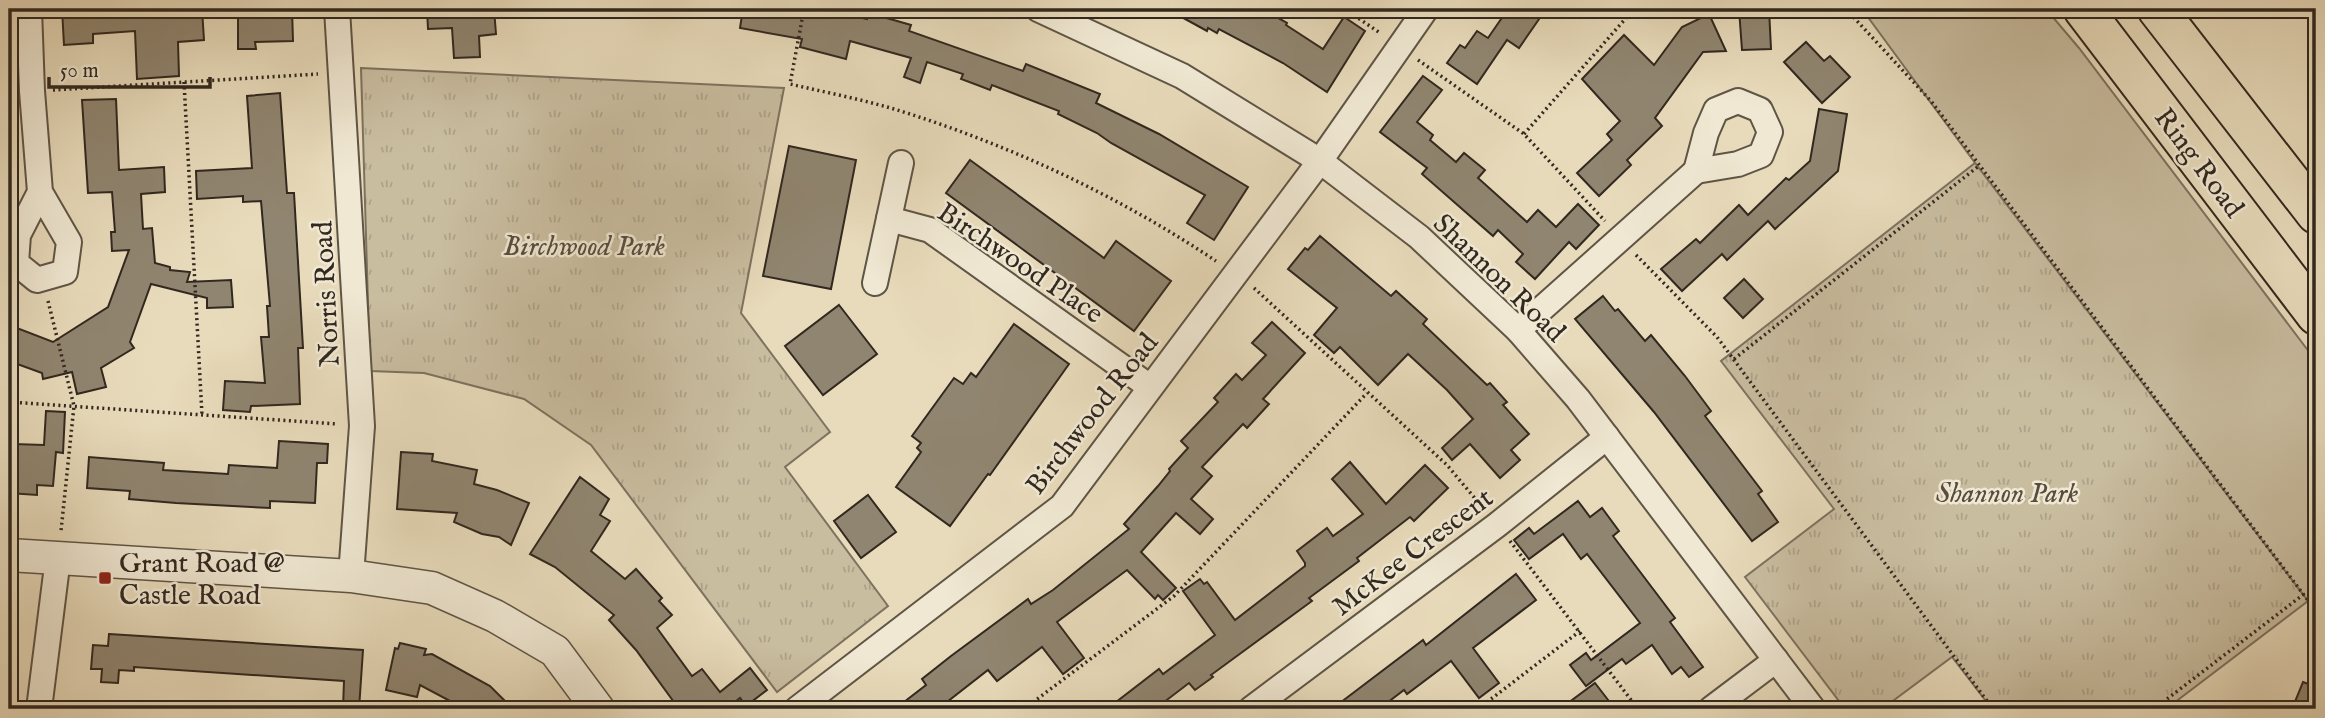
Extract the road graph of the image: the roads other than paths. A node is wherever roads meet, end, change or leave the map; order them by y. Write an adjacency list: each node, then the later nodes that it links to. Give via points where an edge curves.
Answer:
1 (29, 9): 10 (street)
2 (337, 9): 20 (street, Norris Road, via 362,426)
3 (1038, 9): 7 (street, Shannon Road, via 1182,76)
4 (1426, 9): 7 (street, Birchwood Road)
5 (2083, 9): 14 (highway, Ring Road)
6 (2157, 9): 11 (highway)
7 (1320, 161): 15 (street, Shannon Road, via 1419,237); 16 (street, Birchwood Road)
8 (901, 163): 12 (street)
9 (1696, 171): 15 (street)
10 (40, 192): 10 (street, via 18,235 16,263 37,281 65,272 69,242)
11 (2316, 214)
12 (889, 219): 13 (street); 16 (street, Birchwood Place, via 930,230)
13 (875, 283)
14 (2316, 315)
15 (1517, 330): 17 (street, Shannon Road)
16 (1150, 387): 24 (street, Birchwood Road, via 1062,506)
17 (1607, 436): 21 (street, Shannon Road); 25 (street, McKee Crescent)
18 (9, 555): 19 (street)
19 (58, 558): 20 (street); 22 (street)
20 (351, 576): 23 (street, via 432,588 495,616 555,652)
21 (1776, 660): 26 (street); 27 (street, Shannon Road)
22 (39, 709)
23 (598, 709)
24 (797, 709)
25 (1251, 709)
26 (1711, 709)
27 (1813, 709)

